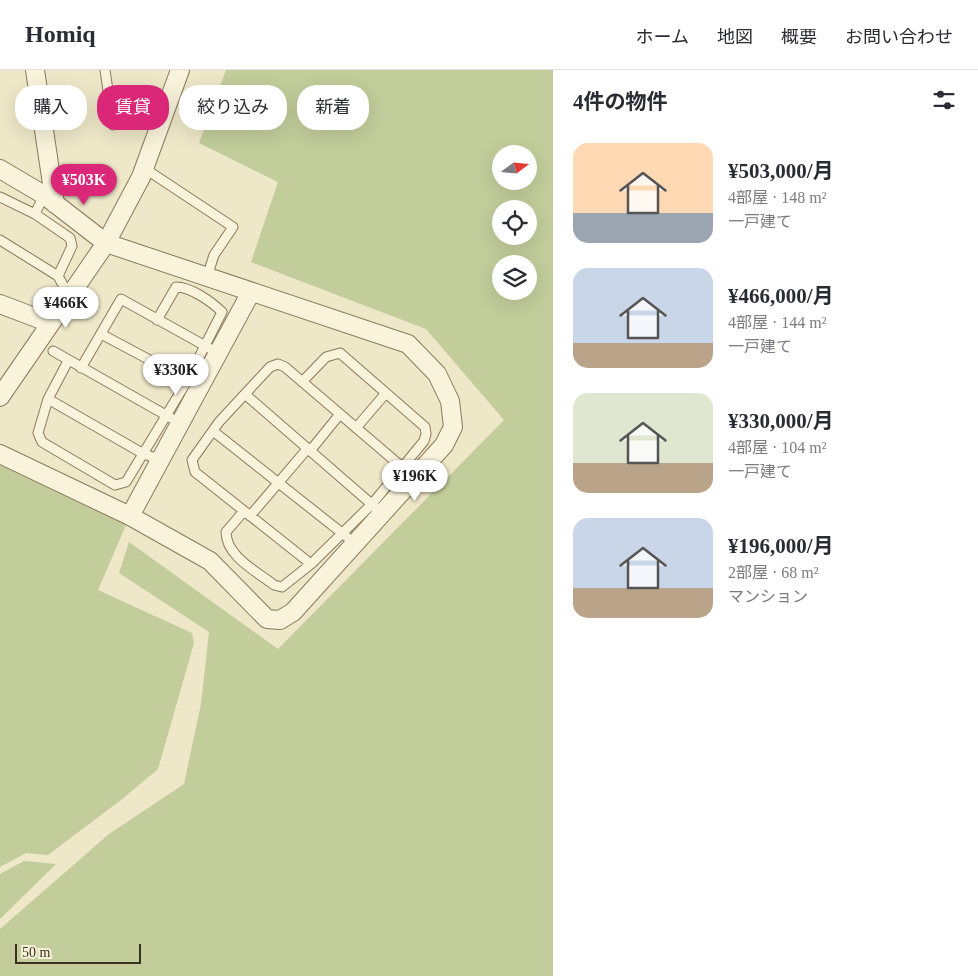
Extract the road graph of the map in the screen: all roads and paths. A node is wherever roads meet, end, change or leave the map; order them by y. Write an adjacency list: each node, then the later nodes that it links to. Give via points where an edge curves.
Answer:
1 (35, 70): 8 (street)
2 (105, 70): 4 (lane)
3 (180, 70): 5 (street)
4 (108, 85)
5 (144, 168): 11 (street); 13 (lane, via 233,227 214,255)
6 (0, 169): 8 (street)
7 (0, 197): 9 (lane)
8 (49, 200): 9 (lane); 11 (street)
9 (35, 214): 12 (lane, via 70,238 72,246)
10 (0, 240): 12 (lane)
11 (106, 243): 13 (street); 15 (street)
12 (58, 276): 15 (lane)
13 (207, 277): 14 (street)
14 (251, 292): 20 (street); 40 (street, via 408,344 437,374 450,401 452,427 444,445)
15 (69, 296): 18 (street)
16 (0, 304): 18 (street)
17 (158, 320): 19 (lane, via 120,299); 20 (lane); 20 (lane, via 176,287 183,287 216,305 222,312)
18 (50, 323): 28 (street)
19 (101, 334): 23 (lane); 25 (lane)
20 (212, 350): 25 (street)
21 (53, 351): 22 (lane)
22 (68, 361): 23 (lane); 29 (lane)
23 (81, 368): 31 (lane)
24 (302, 382): 26 (lane, via 326,357 340,353); 27 (lane, via 278,364 270,367); 30 (lane)
25 (194, 383): 31 (street)
26 (386, 393): 32 (lane); 38 (lane, via 425,427 424,441)
27 (246, 395): 33 (lane); 34 (lane)
28 (0, 396)
29 (48, 399): 35 (lane); 35 (lane, via 38,433 42,442 115,485 126,482)
30 (340, 414): 32 (lane); 34 (lane)
31 (173, 419): 35 (lane); 37 (street)
32 (356, 428): 38 (lane)
33 (213, 431): 39 (lane); 41 (lane, via 192,460 195,472)
34 (309, 450): 39 (lane); 40 (lane)
35 (142, 453): 37 (lane)
36 (0, 454): 42 (street)
37 (160, 460): 42 (street)
38 (402, 467): 40 (lane)
39 (278, 484): 41 (lane); 43 (lane)
40 (377, 509): 43 (street)
41 (247, 514): 44 (lane); 44 (lane, via 226,532 226,540 230,550 274,585 282,587)
42 (130, 516): 43 (street, via 210,561 267,619 274,620 293,612)
43 (349, 539): 44 (lane)
44 (311, 564)

